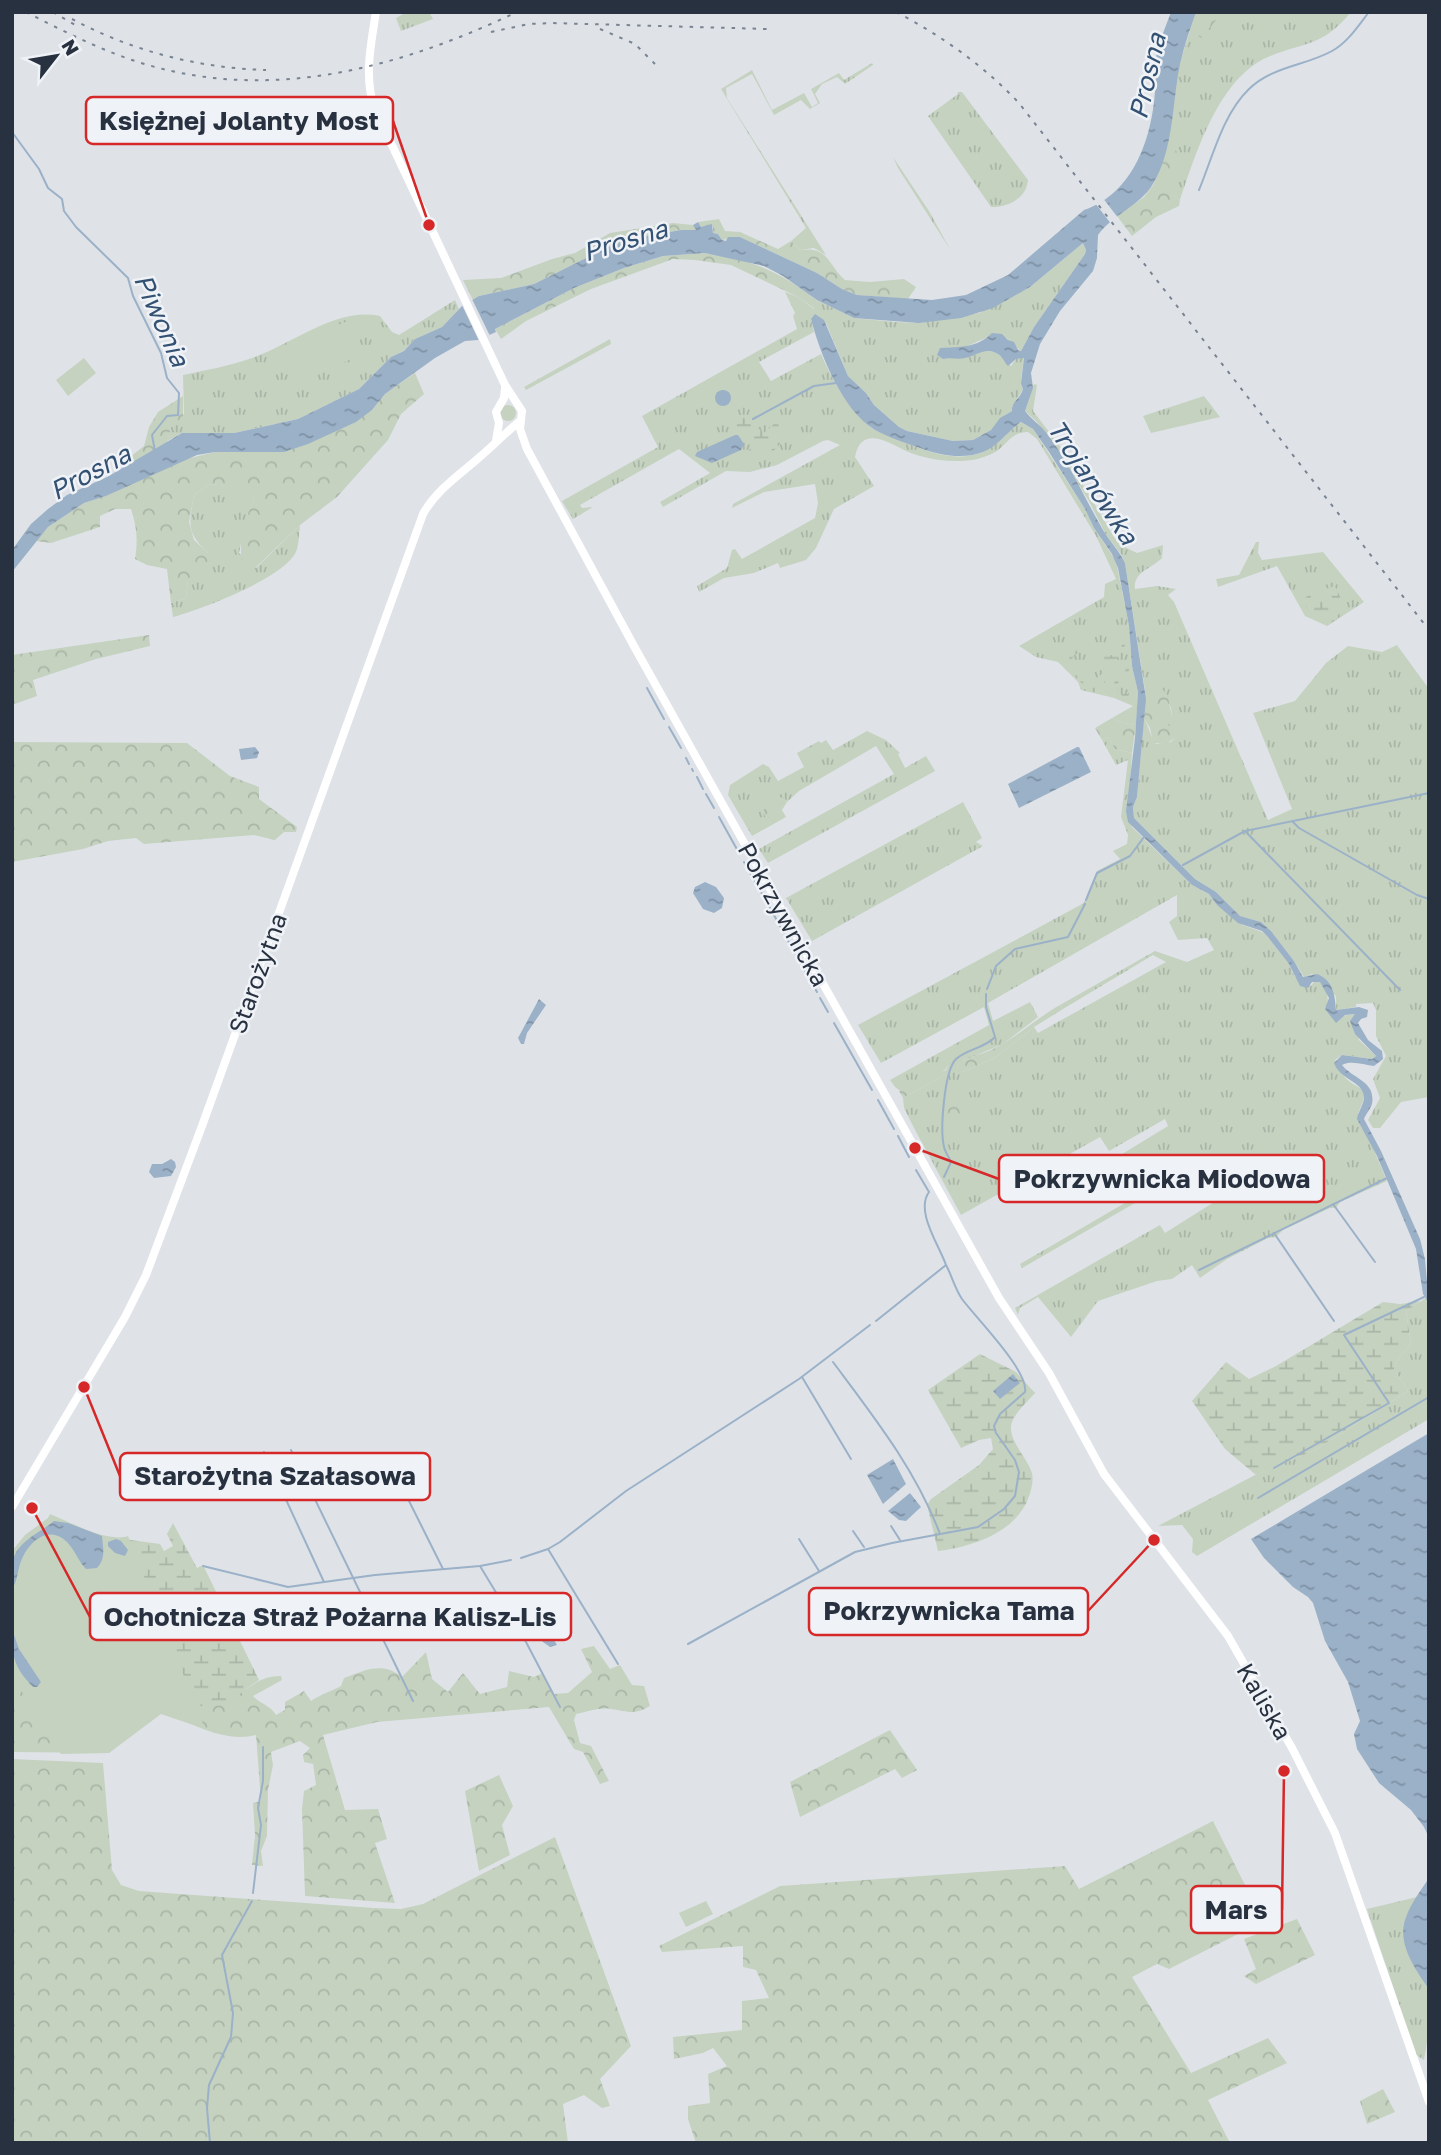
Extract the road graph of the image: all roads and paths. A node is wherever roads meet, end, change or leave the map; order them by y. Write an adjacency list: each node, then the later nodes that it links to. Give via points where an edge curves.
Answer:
1 (376, 12): 2 (street, via 368,68 376,114)
2 (505, 385): 3 (street); 4 (street)
3 (502, 402): 4 (street); 5 (street, via 496,412)
4 (515, 402): 6 (street, via 522,411)
5 (499, 423): 6 (street); 7 (street)
6 (515, 424): 7 (street, Starożytna); 8 (street, Pokrzywnicka)
7 (496, 442): 8 (street, via 507,437); 10 (street, Starożytna, via 442,489 424,514 146,1275)
8 (524, 445): 9 (street, Pokrzywnicka, via 1008,1313)
9 (1049, 1373): 11 (street, Kaliska, via 1110,1482 1227,1636 1323,1807)
10 (12, 1507)
11 (1429, 2102)

